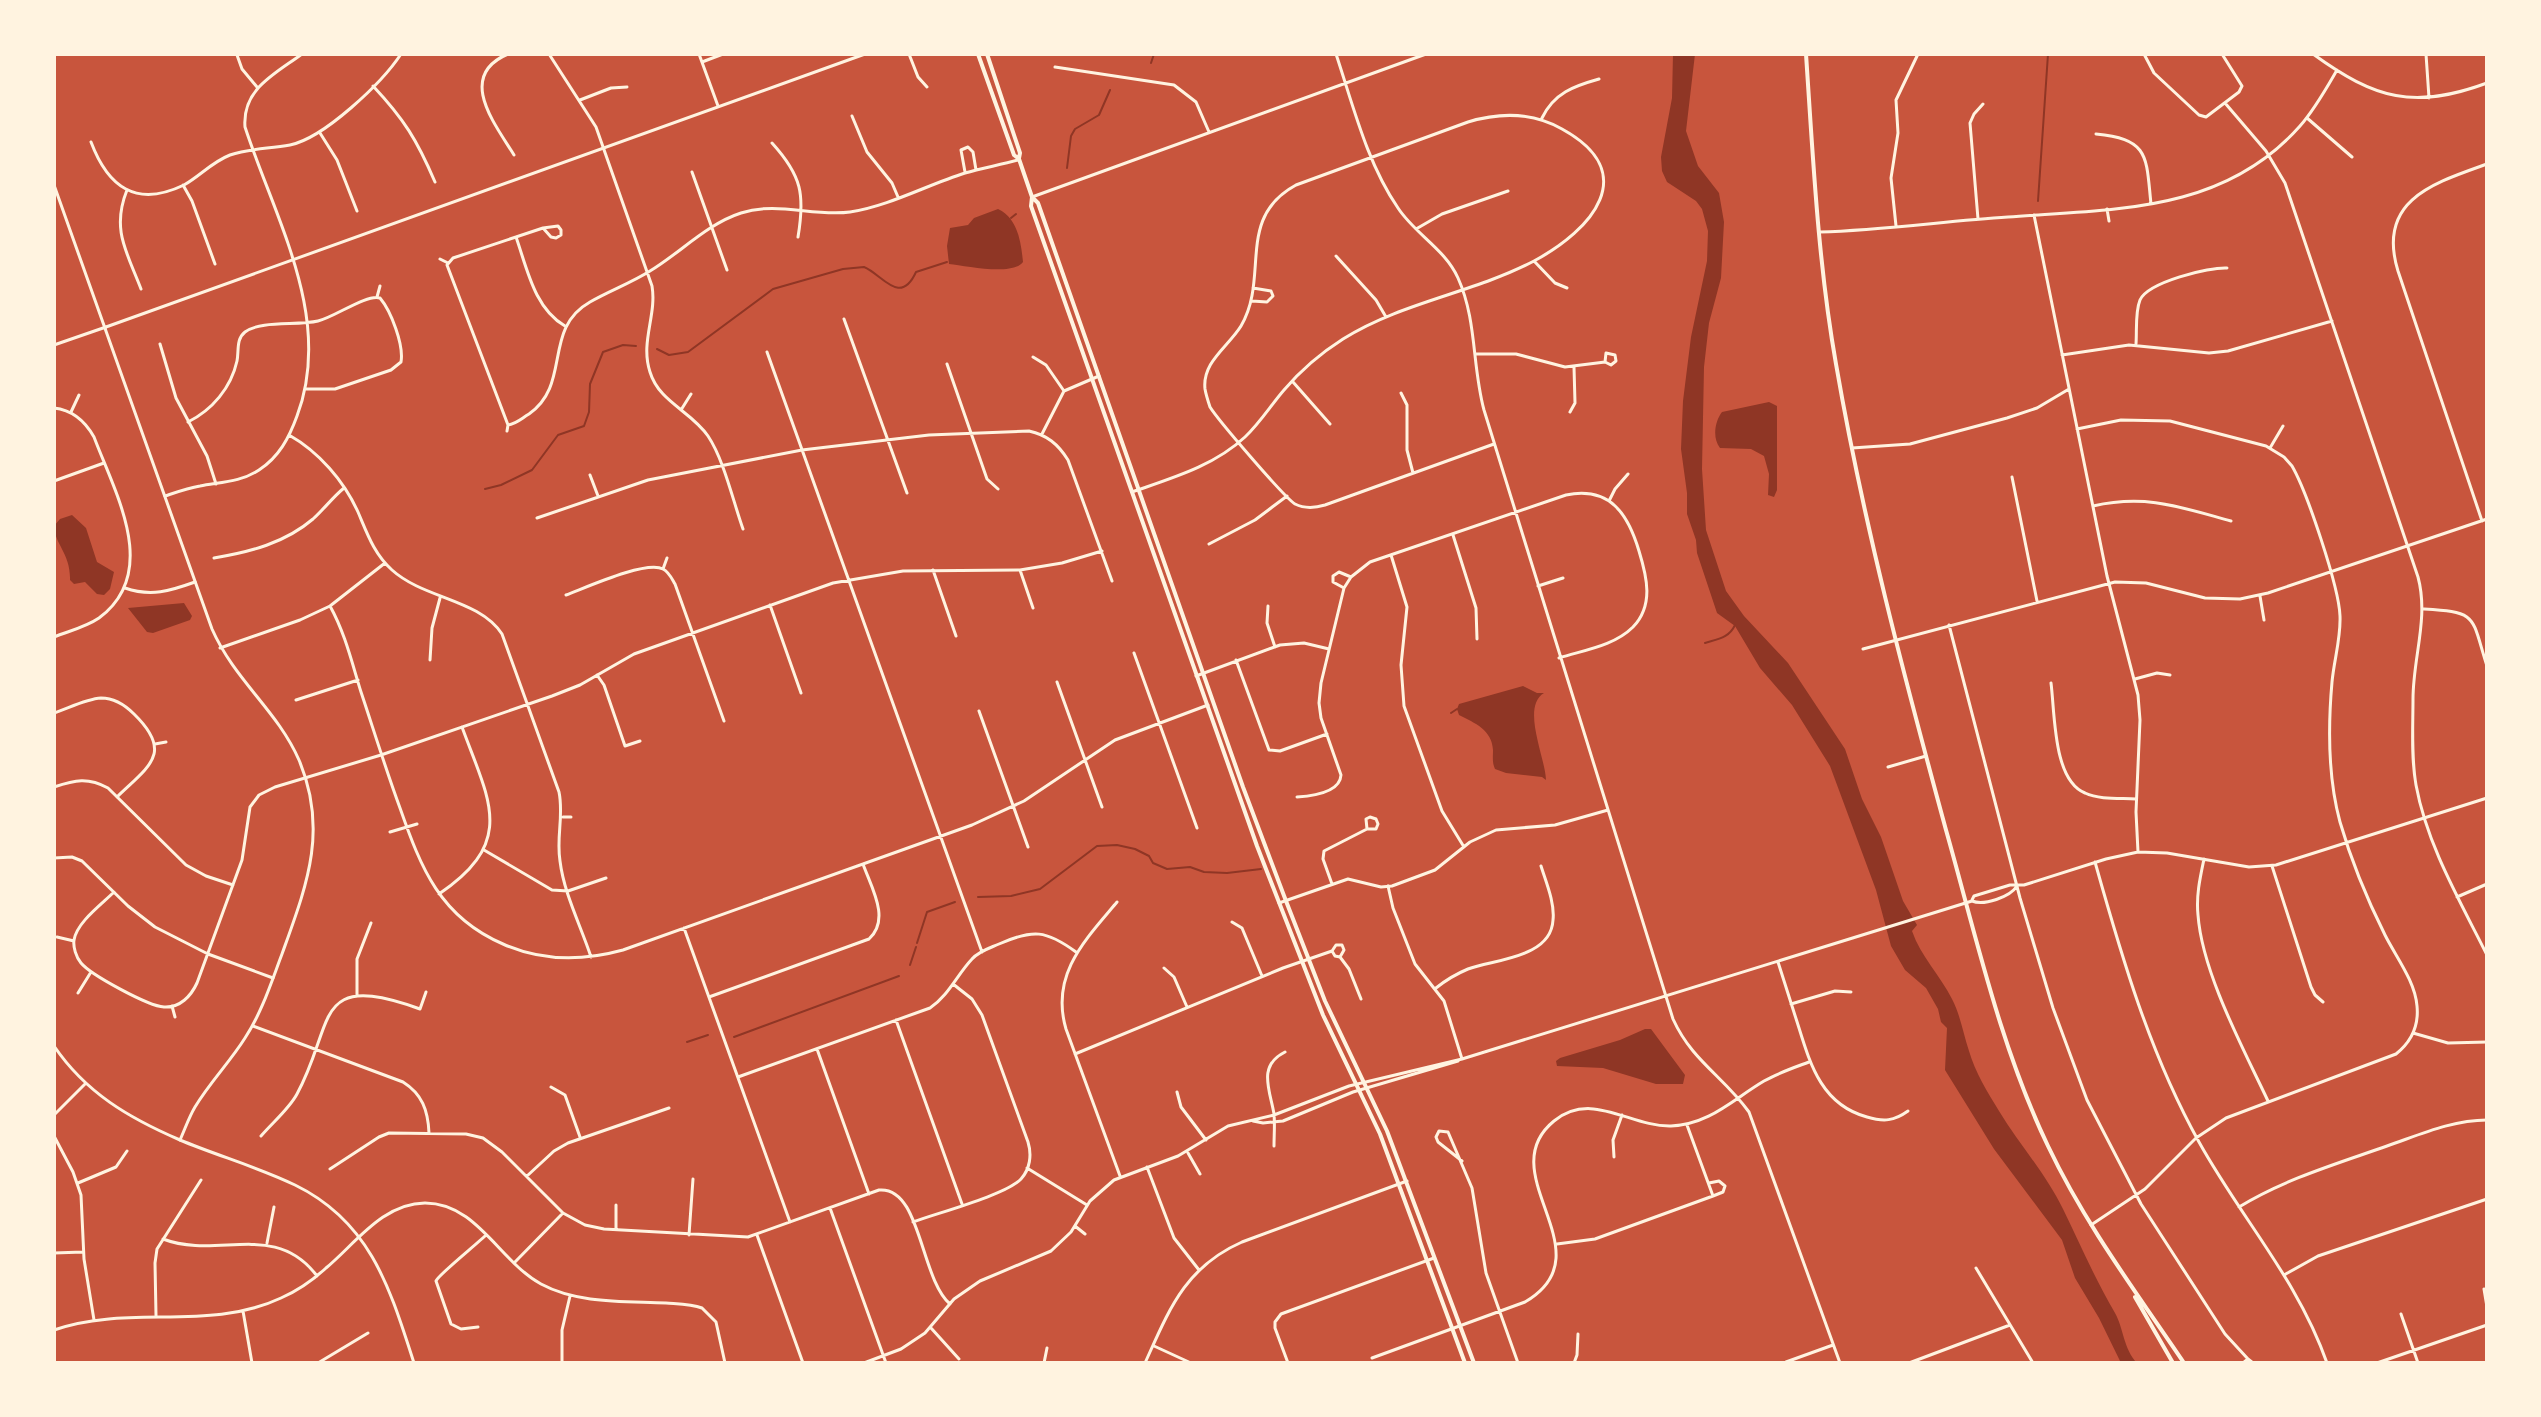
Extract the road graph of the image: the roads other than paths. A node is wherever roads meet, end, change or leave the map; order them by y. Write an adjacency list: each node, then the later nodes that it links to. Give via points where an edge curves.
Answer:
1 (302, 54): 27 (street)
2 (401, 54): 26 (street)
3 (508, 54): 45 (street, via 490,67 481,91)
4 (549, 54): 31 (street)
5 (699, 54): 20 (street)
6 (723, 54): 20 (street)
7 (865, 54): 34 (street)
8 (909, 54): 29 (street)
9 (978, 54): 49 (main road)
10 (987, 54): 49 (main road)
11 (1336, 54): 24 (street)
12 (1426, 54): 24 (street)
13 (1806, 54): 73 (main road)
14 (1918, 54): 69 (street, via 1896,100 1898,138 1891,178)
15 (2144, 54): 32 (street, via 2154,73 2201,116 2208,117)
16 (2222, 54): 32 (street, via 2242,86)
17 (2313, 54): 22 (street)
18 (2426, 54): 30 (street)
19 (237, 55): 27 (street)
20 (702, 62): 34 (street)
21 (1055, 67): 38 (street, via 1174,85 1196,102)
22 (2337, 70): 30 (street, via 2387,94); 36 (street)
23 (1599, 79): 37 (street, via 1564,92)
24 (1346, 83): 38 (street); 47 (street)
25 (2487, 83): 30 (street)
26 (373, 86): 39 (street); 54 (street, via 420,145)
27 (257, 87): 44 (street, via 244,116)
28 (627, 87): 31 (street)
29 (927, 87)
30 (2429, 98)
31 (580, 100): 43 (street)
32 (2225, 103): 46 (street)
33 (1983, 104): 67 (street, via 1970,123)
34 (718, 106): 43 (street)
35 (852, 116): 60 (street, via 867,152)
36 (2307, 118): 46 (street); 48 (street)
37 (1542, 120): 47 (street, via 1517,115 1482,118); 79 (street, via 1568,133 1597,158 1605,177 1601,199 1570,236)
38 (1209, 132): 61 (street)
39 (320, 133): 44 (street, via 290,145); 65 (street)
40 (2096, 134): 62 (street, via 2121,137 2140,150)
41 (91, 142): 57 (street, via 105,172)
42 (772, 143): 64 (street, via 793,168)
43 (603, 148): 78 (street); 84 (street)
44 (252, 149): 56 (street, via 221,158); 78 (street)
45 (514, 155)
46 (2268, 156): 62 (street, via 2215,187); 94 (street, via 2285,183)
47 (1372, 157): 72 (street, via 1388,192); 86 (street, via 1296,185 1276,198 1259,228)
48 (2352, 157)
49 (1019, 159): 51 (street); 61 (main road)
50 (2487, 164): 156 (street, via 2417,194 2400,214 2394,244 2398,271)
51 (976, 170): 53 (street); 53 (street, via 971,148 964,148)
52 (692, 172): 70 (street)
53 (965, 173): 60 (street)
54 (435, 182)
55 (54, 185): 59 (street)
56 (183, 185): 57 (street, via 157,195); 81 (street)
57 (127, 190): 88 (street, via 119,228)
58 (1508, 191): 72 (street)
59 (56, 197): 97 (street)
60 (898, 197): 64 (street, via 852,212)
61 (1032, 197): 108 (main road); 109 (main road)
62 (2151, 204): 63 (street)
63 (2107, 209): 66 (street); 68 (street)
64 (802, 210): 70 (street, via 750,210); 75 (street)
65 (357, 211)
66 (2034, 215): 67 (street); 103 (street)
67 (1978, 219): 69 (street)
68 (2109, 221)
69 (1896, 226): 73 (street)
70 (712, 227): 83 (street); 84 (street)
71 (543, 228): 74 (street)
72 (1415, 229): 89 (street, via 1446,258)
73 (1820, 232): 133 (main road, via 1835,362)
74 (516, 237): 80 (street); 96 (street, via 538,298)
75 (798, 237)
76 (1336, 256): 92 (street)
77 (440, 259): 80 (street)
78 (292, 260): 95 (street); 97 (street)
79 (1534, 261): 87 (street); 89 (street)
80 (448, 263): 123 (street)
81 (215, 264)
82 (2227, 268): 100 (street, via 2207,268 2146,292 2139,303)
83 (727, 270)
84 (648, 273): 96 (street, via 582,307); 118 (street, via 654,303 647,337 649,371 659,390)
85 (380, 286): 90 (street)
86 (1253, 288): 91 (street); 91 (street, via 1273,296 1267,302)
87 (1567, 288)
88 (141, 289)
89 (1462, 289): 92 (street); 102 (street)
90 (377, 297): 95 (street); 111 (street, via 387,308 404,363 335,389)
91 (1252, 301): 131 (street, via 1240,327 1210,364 1205,382 1211,408)
92 (1386, 317): 110 (street, via 1337,343)
93 (844, 319): 130 (street)
94 (2332, 321): 100 (street, via 2228,351); 161 (street)
95 (308, 323): 111 (street); 121 (street, via 260,326 243,333 229,383 210,407)
96 (565, 326): 123 (street, via 549,393 538,407)
97 (106, 327): 99 (street); 149 (street)
98 (160, 344): 121 (street)
99 (54, 345)
100 (2136, 345): 103 (street)
101 (767, 352): 135 (street)
102 (1475, 354): 107 (street, via 1516,354); 132 (street, via 1479,393)
103 (2062, 355): 112 (street)
104 (1033, 357): 113 (street, via 1046,365)
105 (1605, 362): 107 (street)
106 (947, 364): 127 (street)
107 (1574, 367): 120 (street, via 1575,403)
108 (1099, 376): 109 (street); 146 (main road)
109 (1092, 379): 113 (street); 147 (main road)
110 (1292, 381): 122 (street); 131 (street)
111 (305, 389): 129 (street)
112 (2069, 389): 125 (street); 133 (street, via 2007,418 1910,444)
113 (1064, 391): 128 (street)
114 (1401, 393): 138 (street)
115 (691, 394): 118 (street)
116 (79, 395): 119 (street)
117 (54, 408): 119 (street)
118 (681, 410): 137 (street, via 709,438)
119 (71, 412): 136 (street, via 89,429)
120 (1570, 412)
121 (188, 422): 143 (street)
122 (1330, 424)
123 (508, 425): 126 (street)
124 (2283, 426): 134 (street)
125 (2077, 429): 134 (street, via 2121,420 2160,420); 153 (street)
126 (507, 431)
127 (971, 432): 128 (street); 130 (street); 145 (street, via 989,482)
128 (1042, 434): 162 (street, via 1068,460)
129 (289, 435): 143 (street, via 262,469); 144 (street)
130 (887, 439): 135 (street); 148 (street)
131 (1239, 442): 146 (street, via 1205,465); 151 (street)
132 (1494, 444): 138 (street); 154 (street)
133 (1852, 448): 195 (main road)
134 (2270, 448): 170 (street, via 2296,472)
135 (802, 450): 137 (street); 173 (street)
136 (104, 463): 142 (street); 178 (street, via 130,540)
137 (720, 465): 150 (street); 158 (street)
138 (1413, 473): 151 (street, via 1319,507 1298,505)
139 (1628, 474): 152 (street)
140 (590, 475): 150 (street)
141 (2012, 477): 183 (street)
142 (54, 481)
143 (216, 484): 149 (street)
144 (344, 488): 164 (street, via 284,538); 166 (street)
145 (998, 489)
146 (1139, 490): 147 (street); 205 (main road)
147 (1132, 492): 208 (main road)
148 (907, 493)
149 (165, 496): 175 (street)
150 (598, 496): 155 (street)
151 (1287, 496): 160 (street)
152 (1609, 501): 154 (street, via 1576,494); 201 (street, via 1634,534 1647,581 1645,607 1619,638)
153 (2093, 506): 157 (street, via 2152,501); 176 (street)
154 (1515, 513): 159 (street); 177 (street)
155 (537, 518)
156 (2484, 520): 161 (street)
157 (2231, 521)
158 (743, 529)
159 (1453, 533): 163 (street); 194 (street, via 1476,608)
160 (1209, 544)
161 (2407, 546): 170 (street); 188 (street)
162 (1102, 551): 169 (street); 174 (street)
163 (1390, 554): 171 (street); 251 (street, via 1407,607 1401,665 1404,706 1442,811)
164 (214, 558)
165 (667, 558): 167 (street)
166 (385, 563): 182 (street); 185 (street)
167 (663, 569): 180 (street, via 640,569); 191 (street, via 675,584)
168 (933, 570): 169 (street); 173 (street); 192 (street)
169 (1020, 570): 187 (street)
170 (2330, 572): 181 (street); 249 (street, via 2340,618 2332,687 2332,766)
171 (1351, 577): 179 (street); 179 (street, via 1339,572 1333,576 1333,582)
172 (1563, 578): 177 (street)
173 (848, 580): 184 (street); 248 (street)
174 (1112, 581)
175 (195, 582): 178 (street, via 159,593); 197 (street)
176 (2109, 583): 181 (street, via 2146,583 2215,599); 183 (street); 209 (street)
177 (1538, 586): 201 (street)
178 (125, 588): 193 (street, via 99,618)
179 (1344, 588): 198 (street)
180 (566, 595)
181 (2260, 595): 189 (street)
182 (440, 598): 202 (street); 216 (street, via 478,612 498,628)
183 (2037, 601): 190 (street)
184 (770, 605): 191 (street); 213 (street)
185 (330, 606): 197 (street); 210 (street)
186 (1268, 606): 196 (street)
187 (1033, 608)
188 (2424, 609): 204 (street, via 2466,615); 242 (street, via 2413,710 2415,782)
189 (2264, 620)
190 (1949, 625): 195 (street); 265 (street)
191 (692, 633): 206 (street, via 623,658); 220 (street)
192 (956, 636)
193 (54, 637)
194 (1477, 639)
195 (1896, 640): 199 (street); 228 (main road)
196 (1275, 647): 198 (street, via 1297,643); 203 (street)
197 (220, 648): 231 (street, via 286,734)
198 (1329, 649): 223 (street, via 1319,703)
199 (1863, 649)
200 (1134, 653): 221 (street)
201 (1559, 658): 239 (street)
202 (430, 660)
203 (1236, 660): 205 (street); 223 (street, via 1269,750)
204 (2487, 666)
205 (1203, 673): 208 (street); 215 (main road)
206 (597, 675): 216 (street); 224 (street, via 625,746)
207 (2170, 675): 209 (street)
208 (1196, 676): 217 (main road)
209 (2135, 679): 236 (street, via 2140,720)
210 (358, 680): 214 (street); 227 (street)
211 (1057, 682): 229 (street)
212 (2051, 683): 236 (street, via 2061,763 2068,778 2090,795)
213 (801, 693)
214 (296, 700)
215 (1214, 703): 217 (street); 270 (main road)
216 (528, 704): 222 (street); 240 (street)
217 (1207, 705): 221 (street); 273 (main road)
218 (979, 711): 237 (street)
219 (54, 713): 226 (street, via 95,699 114,700 149,728)
220 (724, 721)
221 (1158, 722): 229 (street); 245 (street)
222 (462, 727): 227 (street); 252 (street, via 490,807)
223 (1327, 734): 234 (street, via 1341,782 1316,795)
224 (640, 741)
225 (166, 742): 226 (street)
226 (155, 744): 233 (street, via 150,763)
227 (381, 755): 231 (street); 244 (street)
228 (1926, 756): 230 (street); 272 (main road)
229 (1083, 759): 237 (street); 238 (street)
230 (1888, 767)
231 (305, 778): 263 (street, via 265,791 252,802); 292 (street, via 314,824 312,860)
232 (54, 787): 233 (street, via 89,779)
233 (117, 797): 263 (street, via 186,865)
234 (1297, 797)
235 (2487, 798): 242 (street)
236 (2136, 799): 253 (street)
237 (1014, 807): 248 (street); 250 (street)
238 (1102, 807)
239 (1608, 810): 251 (street, via 1555,825 1496,830); 299 (street)
240 (563, 817): 241 (street); 266 (street, via 559,859)
241 (571, 817)
242 (2425, 818): 249 (street); 269 (street)
243 (417, 824): 244 (street)
244 (406, 827): 247 (street); 268 (street)
245 (1197, 828)
246 (1367, 829): 261 (street, via 1324,851)
247 (390, 832)
248 (940, 836): 257 (street); 280 (street)
249 (2348, 843): 259 (street); 309 (street, via 2415,994)
250 (1028, 847)
251 (1464, 847): 264 (street, via 1435,870)
252 (484, 850): 266 (street, via 546,887); 268 (street, via 472,869)
253 (2138, 852): 255 (street); 256 (street)
254 (54, 858): 267 (street, via 82,861)
255 (2204, 859): 259 (street); 327 (street, via 2197,902 2203,942)
256 (2095, 862): 265 (street); 341 (street, via 2146,1026)
257 (863, 864): 276 (street); 300 (street, via 880,912 878,928 869,939)
258 (1541, 866): 294 (street, via 1554,918 1545,940 1536,948 1456,974)
259 (2272, 866): 302 (street, via 2311,987)
260 (606, 878): 266 (street)
261 (1332, 884): 264 (street, via 1355,879); 270 (street)
262 (2487, 884): 269 (street)
263 (233, 885): 282 (street)
264 (1388, 886): 294 (street, via 1415,964)
265 (2017, 886): 272 (street, via 1974,896); 272 (street, via 2012,893); 363 (street, via 2072,1063)
266 (568, 891): 284 (street)
267 (114, 892): 278 (street, via 80,927); 282 (street, via 144,920)
268 (439, 894): 284 (street, via 467,923 508,946 545,956)
269 (2457, 897): 283 (street)
270 (1286, 901): 273 (street); 286 (main road)
271 (1117, 902): 281 (street)
272 (1969, 902): 288 (street); 374 (main road, via 2018,1076)
273 (1279, 903): 287 (main road)
274 (1232, 922): 291 (street, via 1242,928)
275 (371, 923): 298 (street, via 357,959)
276 (684, 928): 284 (street); 300 (street)
277 (57, 937): 278 (street)
278 (74, 941): 290 (street, via 78,958)
279 (1332, 951): 285 (street); 285 (street, via 1342,945); 286 (street)
280 (982, 952): 281 (street, via 1033,933 1051,936); 293 (street)
281 (1076, 952): 315 (street, via 1062,996)
282 (208, 954): 292 (street); 304 (street, via 193,991)
283 (2487, 955)
284 (591, 957)
285 (1340, 957): 301 (street)
286 (1308, 958): 287 (street); 319 (main road)
287 (1302, 961): 291 (street); 321 (main road)
288 (1778, 961): 299 (street); 303 (street)
289 (1164, 968): 305 (street, via 1174,977)
290 (91, 972): 297 (street); 304 (street, via 152,1004)
291 (1262, 976): 305 (street)
292 (273, 978): 308 (street)
293 (953, 984): 307 (street, via 936,1004); 350 (street, via 982,1015 1030,1148)
294 (1436, 988): 316 (street)
295 (426, 992): 298 (street, via 420,1009 380,996)
296 (1851, 992): 303 (street, via 1835,991)
297 (78, 993)
298 (357, 995): 312 (street, via 332,1010)
299 (1664, 996): 316 (street); 326 (street, via 1688,1048)
300 (709, 997): 318 (street)
301 (1361, 999)
302 (2323, 1002)
303 (1791, 1004): 317 (street)
304 (172, 1006): 306 (street)
305 (1187, 1007): 315 (street)
306 (175, 1017)
307 (896, 1020): 313 (street); 365 (street)
308 (253, 1026): 312 (street); 342 (street, via 194,1109)
309 (2413, 1033): 310 (street, via 2448,1043); 327 (street, via 2401,1050 2383,1061)
310 (2487, 1042)
311 (54, 1046): 320 (street)
312 (315, 1049): 337 (street, via 408,1085 425,1107); 339 (street, via 295,1098)
313 (817, 1049): 318 (street); 361 (street)
314 (1285, 1052): 331 (street, via 1267,1070)
315 (1075, 1054): 353 (street)
316 (1462, 1059): 319 (street); 323 (street)
317 (1809, 1062): 326 (street, via 1776,1074); 329 (street, via 1826,1091 1856,1113 1890,1120)
318 (738, 1077): 372 (street)
319 (1365, 1082): 321 (street); 323 (main road)
320 (85, 1084): 330 (street); 342 (street, via 122,1112)
321 (1357, 1084): 324 (main road); 331 (street)
322 (551, 1087): 340 (street, via 565,1095)
323 (1368, 1088): 324 (street); 357 (main road)
324 (1360, 1090): 335 (street); 360 (main road)
325 (1177, 1092): 343 (street, via 1181,1107)
326 (1739, 1098): 336 (street, via 1714,1115); 412 (street, via 1756,1128)
327 (2268, 1101): 341 (street, via 2226,1118)
328 (669, 1108): 340 (street)
329 (1908, 1111)
330 (54, 1115)
331 (1274, 1115): 334 (street); 335 (street)
332 (1622, 1115): 336 (street, via 1658,1125); 347 (street, via 1613,1140); 384 (street, via 1576,1110 1552,1123 1540,1139 1534,1178)
333 (2487, 1120): 369 (street, via 2452,1123 2302,1175)
334 (1253, 1121): 335 (street); 343 (street, via 1228,1126)
335 (1275, 1123): 344 (street)
336 (1687, 1124): 359 (street)
337 (429, 1133): 351 (street, via 384,1134); 354 (street, via 483,1138)
338 (54, 1136): 358 (street)
339 (261, 1136)
340 (580, 1138): 354 (street, via 554,1151)
341 (2196, 1138): 363 (street); 369 (street)
342 (180, 1140): 381 (street, via 295,1185 335,1211)
343 (1206, 1140): 346 (street)
344 (1274, 1146)
345 (127, 1151): 358 (street, via 116,1167)
346 (1187, 1151): 349 (street); 352 (street)
347 (1614, 1157)
348 (1462, 1161): 348 (street, via 1448,1132 1439,1131 1438,1142); 399 (street, via 1476,1204 1486,1273)
349 (1147, 1167): 353 (street); 390 (street, via 1174,1238)
350 (1027, 1168): 365 (street, via 1010,1187); 367 (street)
351 (330, 1169)
352 (1200, 1174)
353 (1120, 1176): 367 (street)
354 (526, 1177): 371 (street)
355 (693, 1179): 380 (street)
356 (201, 1180): 382 (street)
357 (1407, 1181): 360 (street); 387 (main road)
358 (78, 1183): 385 (street)
359 (1709, 1183): 362 (street); 362 (street, via 1725,1186)
360 (1400, 1184): 387 (main road); 390 (street, via 1242,1242)
361 (869, 1194): 370 (street); 373 (street, via 896,1192)
362 (1713, 1196): 384 (street, via 1595,1239)
363 (2136, 1196): 374 (street); 419 (street, via 2225,1334)
364 (2487, 1199): 391 (street, via 2318,1256)
365 (962, 1204): 373 (street)
366 (616, 1205): 376 (street)
367 (1087, 1205): 375 (street)
368 (274, 1207): 383 (street)
369 (2239, 1207): 391 (street)
370 (830, 1208): 372 (street); 416 (street)
371 (563, 1213): 376 (street, via 590,1227); 388 (street)
372 (790, 1222): 377 (street)
373 (913, 1222): 396 (street, via 936,1286)
374 (2091, 1225): 393 (main road)
375 (1075, 1226): 378 (street); 396 (street, via 1051,1251 980,1281)
376 (616, 1230): 380 (street)
377 (757, 1234): 380 (street); 426 (street)
378 (1085, 1234)
379 (486, 1235): 381 (street, via 454,1209 423,1203 392,1211); 388 (street); 406 (street, via 434,1278 451,1324)
380 (689, 1235)
381 (360, 1237): 392 (street); 423 (street, via 384,1275)
382 (163, 1239): 383 (street, via 193,1246); 401 (street, via 155,1263)
383 (267, 1244): 392 (street, via 296,1254)
384 (1557, 1244): 399 (street, via 1545,1285 1530,1299)
385 (83, 1252): 386 (street); 402 (street)
386 (54, 1253)
387 (1431, 1259): 403 (main road); 408 (main road); 432 (street, via 1281,1314 1274,1325)
388 (514, 1263): 395 (street, via 539,1283)
389 (1976, 1268): 404 (street)
390 (1199, 1270): 413 (street, via 1176,1297)
391 (2284, 1275): 444 (street, via 2313,1323)
392 (317, 1276): 398 (street, via 281,1298)
393 (2127, 1281): 440 (main road); 441 (main road)
394 (2484, 1289): 397 (street)
395 (570, 1296): 424 (street); 425 (street, via 702,1308 716,1322)
396 (950, 1304): 407 (street)
397 (2487, 1307)
398 (243, 1311): 401 (street); 421 (street)
399 (1500, 1311): 403 (street); 435 (street)
400 (2401, 1314): 415 (street)
401 (156, 1317): 402 (street)
402 (94, 1320): 409 (street)
403 (1460, 1325): 408 (street); 434 (main road)
404 (2010, 1325): 438 (street); 439 (street)
405 (2487, 1325): 415 (street)
406 (478, 1327)
407 (931, 1328): 416 (street); 418 (street)
408 (1452, 1328): 417 (street); 433 (main road)
409 (54, 1330)
410 (368, 1333): 422 (street)
411 (1578, 1334): 436 (street)
412 (1833, 1345): 420 (street); 437 (street)
413 (1153, 1346): 430 (street); 431 (street)
414 (1047, 1348): 429 (street)
415 (2414, 1351): 445 (street); 446 (street)
416 (884, 1356): 427 (street); 428 (street)
417 (1372, 1358)
418 (959, 1359)
419 (2248, 1359): 442 (street); 443 (street)
420 (1786, 1362)
421 (252, 1363)
422 (318, 1363)
423 (414, 1363)
424 (562, 1363)
425 (725, 1363)
426 (803, 1363)
427 (864, 1363)
428 (886, 1363)
429 (1044, 1363)
430 (1145, 1363)
431 (1191, 1363)
432 (1288, 1363)
433 (1465, 1363)
434 (1474, 1363)
435 (1518, 1363)
436 (1574, 1363)
437 (1840, 1363)
438 (1909, 1363)
439 (2033, 1363)
440 (2173, 1363)
441 (2184, 1363)
442 (2243, 1363)
443 (2253, 1363)
444 (2327, 1363)
445 (2377, 1363)
446 (2418, 1363)

